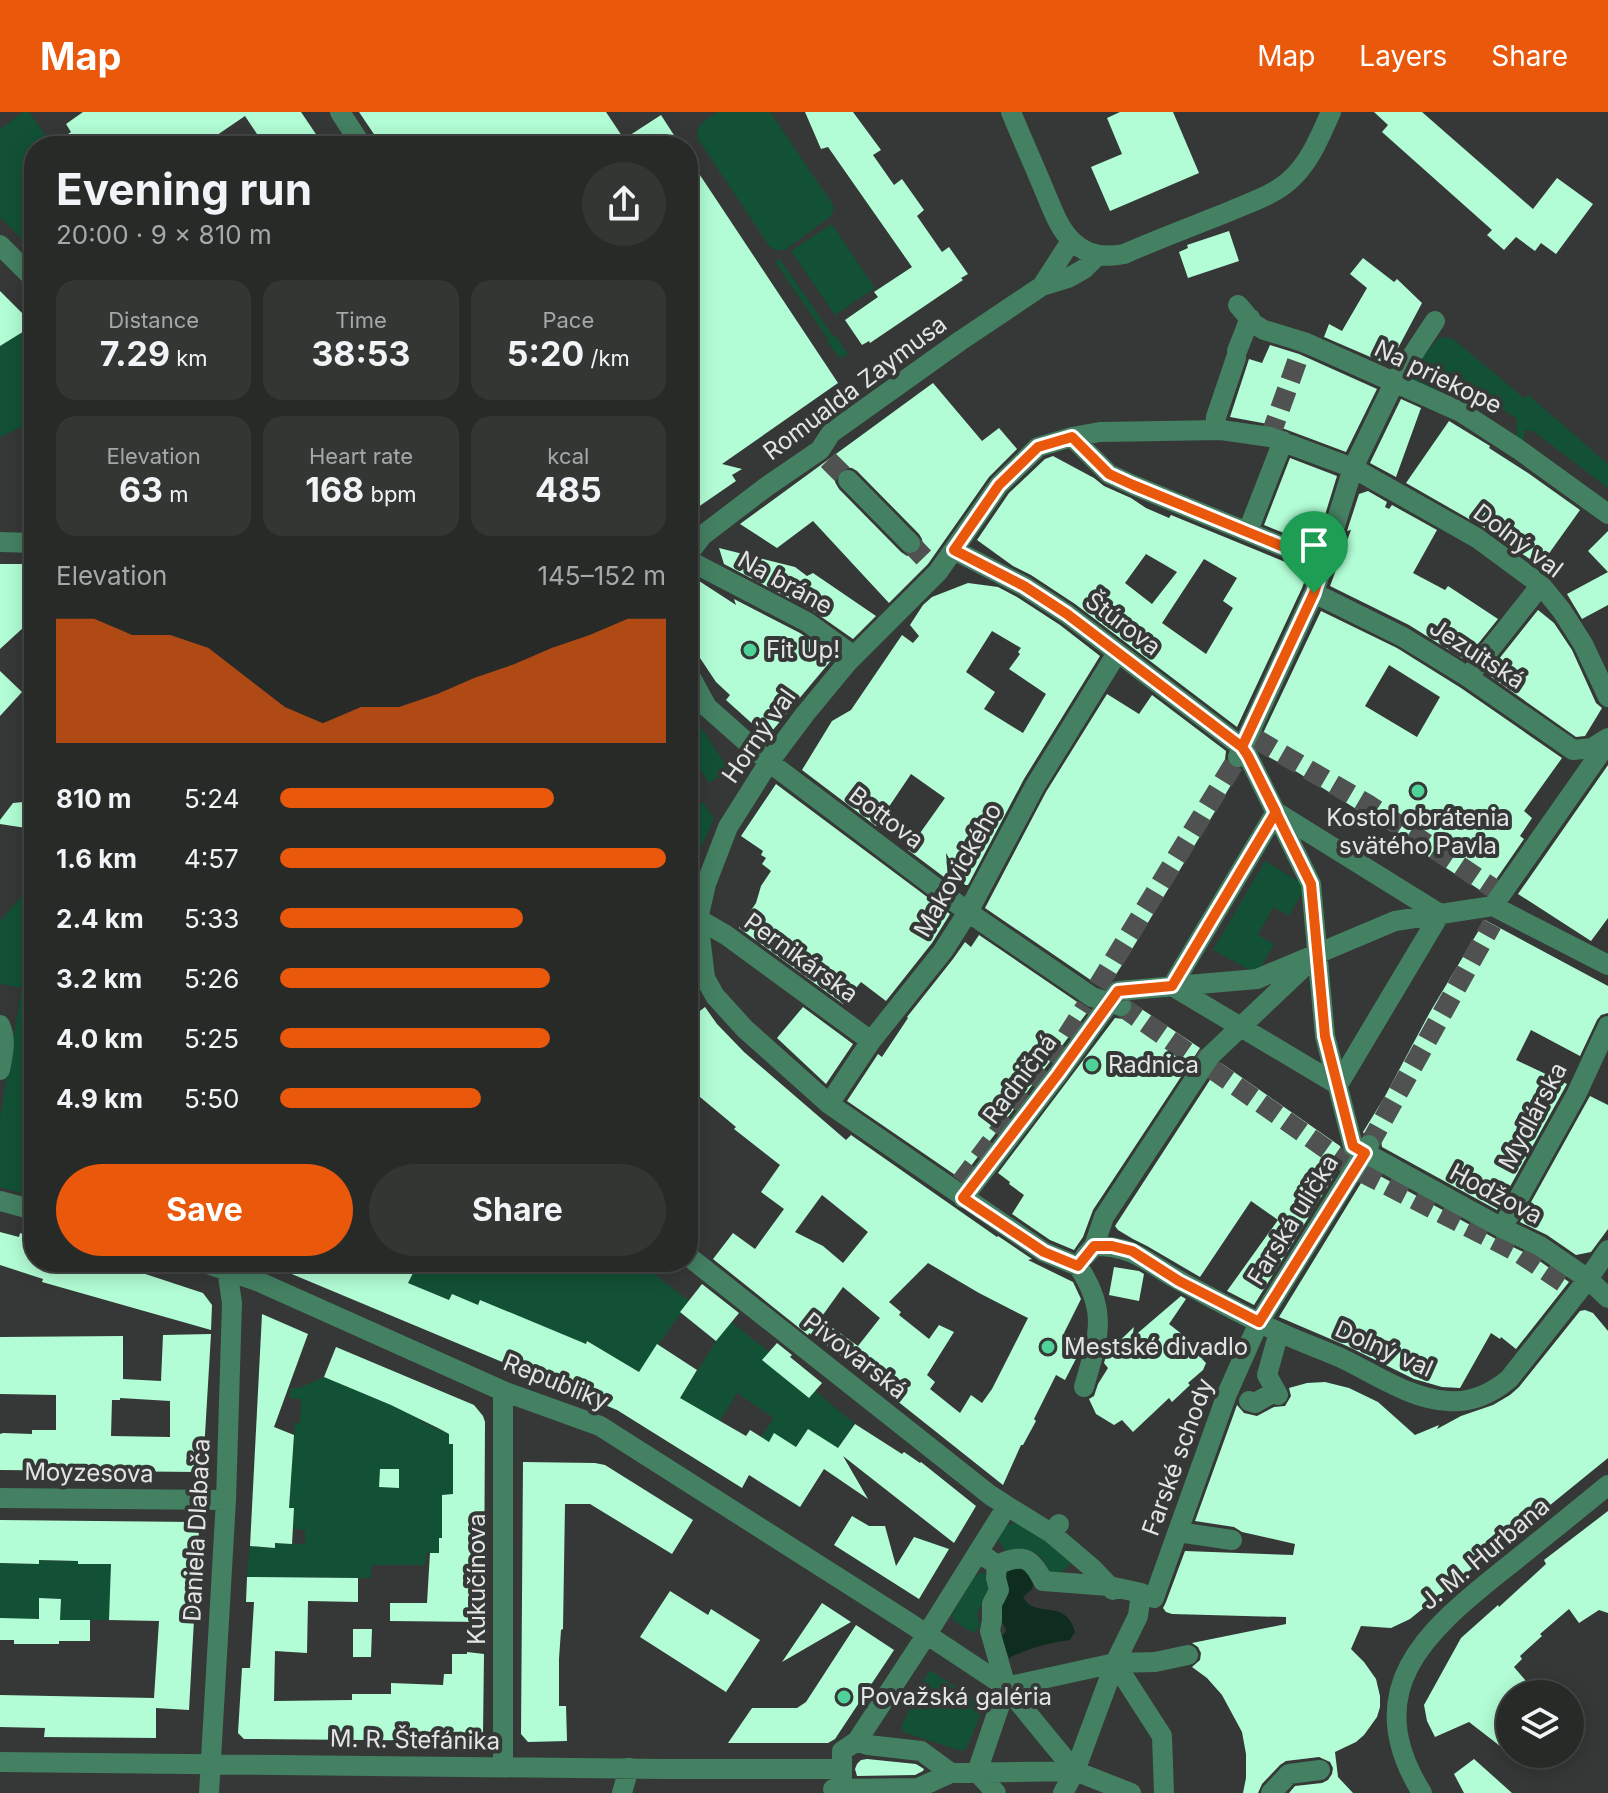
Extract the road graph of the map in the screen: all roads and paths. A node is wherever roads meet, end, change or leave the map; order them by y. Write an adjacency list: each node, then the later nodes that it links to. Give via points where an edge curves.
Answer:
1 (328, 112): 5 (street)
2 (340, 112): 6 (street)
3 (1011, 112): 7 (street)
4 (1331, 112): 9 (street, Romualda Zaymusa, via 1310,155 1290,180 1269,194 1124,254)
5 (344, 136)
6 (356, 136)
7 (1071, 241): 9 (street); 11 (street, Romualda Zaymusa)
8 (0, 245): 10 (street)
9 (1098, 255): 11 (street, Romualda Zaymusa, via 1068,278)
10 (24, 269)
11 (1042, 286): 21 (street, Romualda Zaymusa, via 831,433 824,455 766,487)
12 (1435, 321): 13 (street)
13 (1394, 383): 14 (street, Na priekope, via 1264,330 1244,311); 17 (street); 19 (street, Na priekope, via 1470,417)
14 (1215, 430): 15 (street, Horný val); 16 (street, Horný val)
15 (1072, 437): 20 (street, via 1109,474); 25 (street, Horný val, via 1038,447 999,485)
16 (1283, 441): 17 (street, Horný val); 20 (street)
17 (1353, 468): 26 (street); 28 (street, Dolný val, via 1477,538)
18 (848, 480): 24 (street)
19 (1608, 514)
20 (1248, 531): 26 (street)
21 (698, 541)
22 (0, 542): 23 (street)
23 (24, 543)
24 (910, 543)
25 (954, 550): 30 (street, Štúrova, via 1024,586); 31 (street, Horný val)
26 (1323, 563): 29 (street)
27 (698, 565): 31 (street, Na bráne, via 807,622)
28 (1541, 585): 32 (street); 34 (street, Dolný val, via 1583,644)
29 (1314, 593): 32 (street, Jezuitská); 36 (street)
30 (1117, 653): 36 (street, Štúrova); 40 (street, Makovického, via 1035,786)
31 (854, 656): 37 (street, Horný val)
32 (1468, 677): 35 (street, Jezuitská, via 1573,750)
33 (698, 690): 37 (street, via 707,707)
34 (1608, 697)
35 (1608, 740): 39 (street)
36 (1246, 747): 38 (street)
37 (769, 762): 40 (street, Bottova); 42 (street, Horný val, via 728,827)
38 (1276, 812): 41 (street); 43 (street, via 1311,884); 46 (street)
39 (1496, 905): 41 (street); 44 (street)
40 (968, 912): 47 (street, Bottova); 51 (street, Makovického)
41 (1440, 914): 43 (street, via 1395,921); 53 (street)
42 (698, 919): 51 (street, Pernikárska)
43 (1318, 953): 46 (street, via 1257,979); 50 (street); 53 (street, via 1325,1036)
44 (1608, 965)
45 (698, 982): 54 (street, Horný val)
46 (1172, 986): 47 (street); 50 (street)
47 (1104, 998): 56 (street, Radničná, via 1058,1074)
48 (0, 1025): 52 (street, via 5,1042)
49 (1608, 1026): 59 (street, Mydlárska)
50 (1241, 1027): 53 (street); 60 (street, via 1207,1063 1104,1217)
51 (871, 1041): 54 (street, Makovického)
52 (0, 1070)
53 (1338, 1085): 55 (street)
54 (829, 1104): 56 (street, Horný val)
55 (1359, 1158): 59 (street, Hodžova); 68 (street, Farská ulička)
56 (959, 1190): 63 (street, Horný val, via 1044,1252)
57 (0, 1201): 58 (street)
58 (24, 1207)
59 (1502, 1228): 66 (street, Hodžova, via 1540,1246)
60 (1094, 1246): 63 (street); 68 (street, Dolný val, via 1132,1251)
61 (1608, 1250): 66 (street, Dolný val)
62 (698, 1264): 76 (street, Pivovarská)
63 (1078, 1266): 70 (street, via 1091,1285 1099,1316)
64 (227, 1272): 75 (street, Daniela Dlabača, via 232,1303)
65 (238, 1272): 71 (street, Republiky)
66 (1579, 1286): 67 (street, Hodžova); 69 (street, Dolný val, via 1509,1379 1465,1401 1427,1398)
67 (1608, 1298)
68 (1259, 1322): 69 (street, Dolný val); 77 (street, Farské schody)
69 (1279, 1332): 72 (street, Farské schody, via 1267,1375 1277,1393)
70 (1084, 1387)
71 (503, 1391): 84 (street, Republiky, via 600,1426); 90 (street, Kukučínova)
72 (1249, 1401)
73 (1608, 1485): 104 (street, J. M. Hurbana, via 1456,1607 1423,1643 1406,1672 1396,1716 1406,1762)
74 (0, 1498): 75 (street, Moyzesova)
75 (226, 1500): 89 (street, Daniela Dlabača)
76 (998, 1500): 79 (street); 81 (street, Pivovarská, via 1055,1528)
77 (1178, 1532): 78 (street); 82 (street, Farské schody)
78 (1232, 1540)
79 (978, 1552): 80 (street); 84 (street)
80 (997, 1565): 81 (street, via 1013,1558 1027,1560 1043,1581); 87 (street, via 999,1590 990,1631)
81 (1109, 1586): 82 (street); 83 (street, Pivovarská)
82 (1148, 1596): 83 (street, Farské schody)
83 (1138, 1616): 86 (street, Farské schody)
84 (927, 1634): 87 (street, Republiky); 93 (street)
85 (1188, 1655): 86 (street)
86 (1115, 1663): 87 (street); 94 (street, Farské schody); 102 (street, via 1162,1736)
87 (1006, 1687): 94 (street); 95 (street)
88 (0, 1762): 89 (street, M. R. Štefánika)
89 (211, 1764): 90 (street, M. R. Štefánika); 97 (street, Daniela Dlabača)
90 (503, 1767): 91 (street, M. R. Štefánika)
91 (629, 1768): 93 (street, M. R. Štefánika); 98 (street)
92 (1320, 1770): 103 (street, via 1289,1774)
93 (843, 1771): 96 (street, via 918,1788); 96 (street, via 868,1745 921,1751)
94 (1075, 1771): 95 (street); 100 (street, Farské schody); 101 (street)
95 (977, 1772): 96 (street); 99 (street)
96 (951, 1773)
97 (209, 1793)
98 (622, 1793)
99 (996, 1793)
100 (1063, 1793)
101 (1131, 1793)
102 (1164, 1793)
103 (1271, 1793)
104 (1422, 1793)

